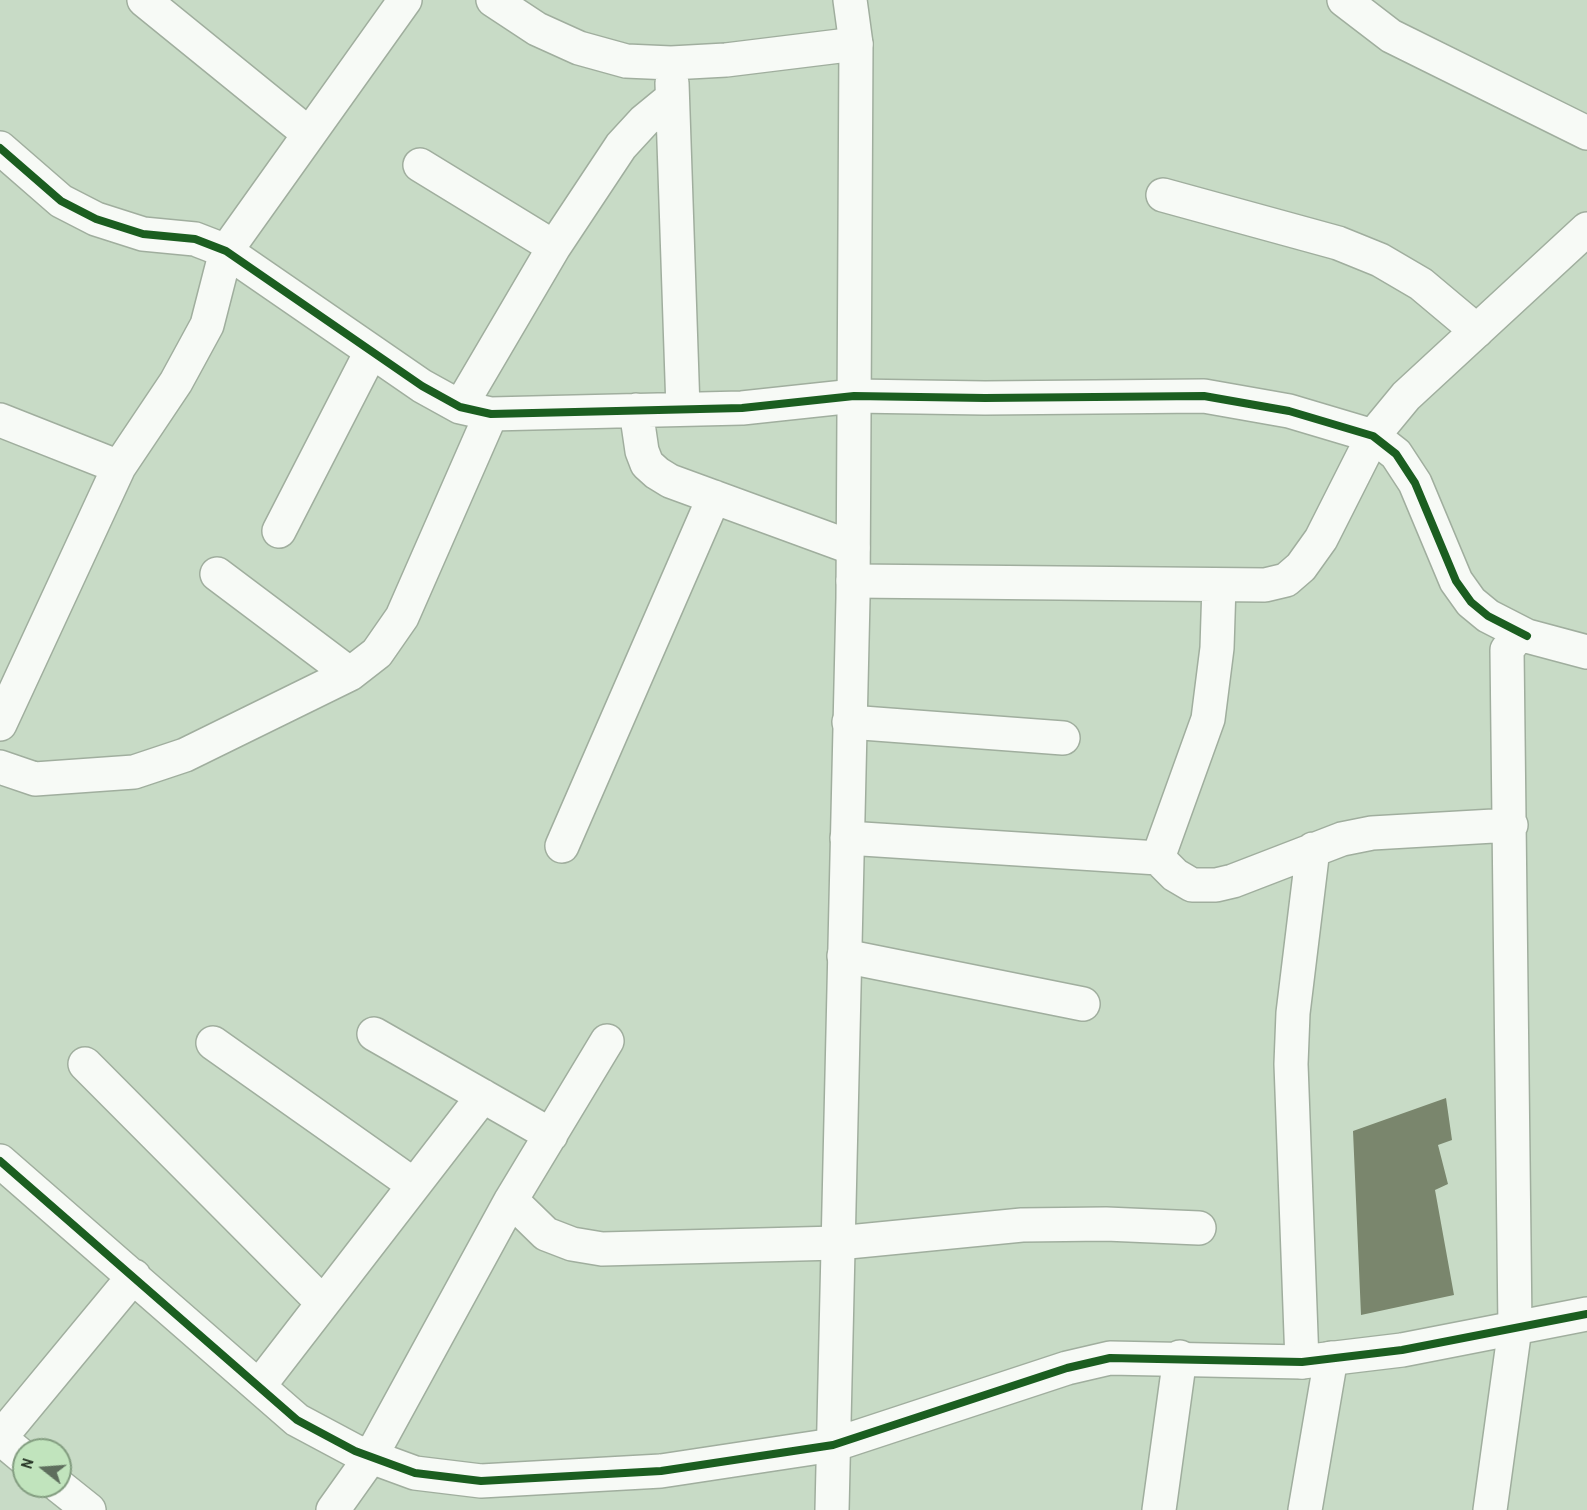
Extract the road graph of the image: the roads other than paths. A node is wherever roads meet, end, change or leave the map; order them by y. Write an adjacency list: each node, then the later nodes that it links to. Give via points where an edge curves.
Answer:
1 (144, 0): 10 (street)
2 (405, 0): 10 (street)
3 (493, 0): 7 (street, via 537,29 579,48 626,61)
4 (850, 0): 6 (street)
5 (1344, 0): 9 (street, via 1391,36)
6 (856, 44): 7 (street); 19 (street)
7 (671, 63): 8 (street)
8 (672, 98): 15 (street, via 621,146); 20 (street)
9 (1587, 133)
10 (309, 134): 16 (street)
11 (0, 148): 16 (street, via 61,201 96,219 143,234 195,239)
12 (420, 165): 15 (street)
13 (1163, 195): 17 (street, via 1338,243 1380,260 1421,284)
14 (1587, 229): 17 (street)
15 (554, 247): 22 (street)
16 (226, 251): 18 (street); 25 (street, via 207,325 176,382)
17 (1476, 331): 24 (street, via 1406,396)
18 (371, 352): 22 (street, via 422,386); 27 (street)
19 (854, 396): 20 (street, via 742,408); 24 (street, via 1204,396 1289,411); 28 (street)
20 (683, 409): 21 (street)
21 (636, 410): 22 (street); 26 (street, via 647,464 670,481)
22 (476, 411): 34 (street, via 402,617 377,653)
23 (1, 425): 25 (street)
24 (1373, 436): 31 (street, via 1322,539 1301,567 1286,580 1265,585); 32 (street, via 1396,454 1415,483 1456,581 1471,602 1488,616)
25 (119, 468): 36 (street)
26 (714, 497): 28 (street); 41 (street)
27 (279, 531)
28 (853, 548): 30 (street)
29 (217, 574): 34 (street)
30 (853, 581): 31 (street); 35 (street)
31 (1219, 585): 43 (street, via 1217,648 1208,719)
32 (1527, 636): 33 (street); 39 (street, via 1516,638 1507,650 1505,667)
33 (1587, 652)
34 (350, 674): 38 (street, via 185,755 134,772 35,779)
35 (849, 722): 37 (street); 40 (street)
36 (0, 724)
37 (1063, 738)
38 (0, 767)
39 (1510, 825): 42 (street, via 1372,833); 60 (street)
40 (847, 838): 43 (street); 44 (street)
41 (562, 846)
42 (1313, 849): 43 (street, via 1216,885 1191,885); 62 (street, via 1293,1013 1291,1064)
43 (1158, 858)
44 (844, 956): 45 (street); 56 (street)
45 (1083, 1004)
46 (374, 1034): 50 (street)
47 (607, 1041): 51 (street)
48 (213, 1043): 53 (street)
49 (85, 1064): 58 (street)
50 (483, 1096): 51 (street); 53 (street)
51 (551, 1135): 54 (street)
52 (0, 1161): 57 (street)
53 (414, 1185): 58 (street)
54 (511, 1200): 56 (street, via 546,1234 602,1249); 66 (street)
55 (1199, 1228): 56 (street, via 1022,1225)
56 (838, 1243): 64 (street)
57 (134, 1276): 63 (street); 65 (street, via 0,1438)
58 (323, 1303): 63 (street)
59 (1587, 1314): 60 (street)
60 (1515, 1328): 62 (street, via 1402,1350); 73 (street)
61 (1179, 1358): 62 (street); 64 (street, via 1110,1358 1067,1368); 71 (street)
62 (1316, 1360): 72 (street)
63 (258, 1386): 66 (street, via 297,1420)
64 (833, 1445): 66 (street, via 661,1471 481,1481 415,1473); 70 (street)
65 (12, 1448)
66 (370, 1458): 69 (street)
67 (72, 1496): 68 (street)
68 (89, 1510)
69 (333, 1510)
70 (832, 1510)
71 (1159, 1510)
72 (1305, 1510)
73 (1490, 1510)

